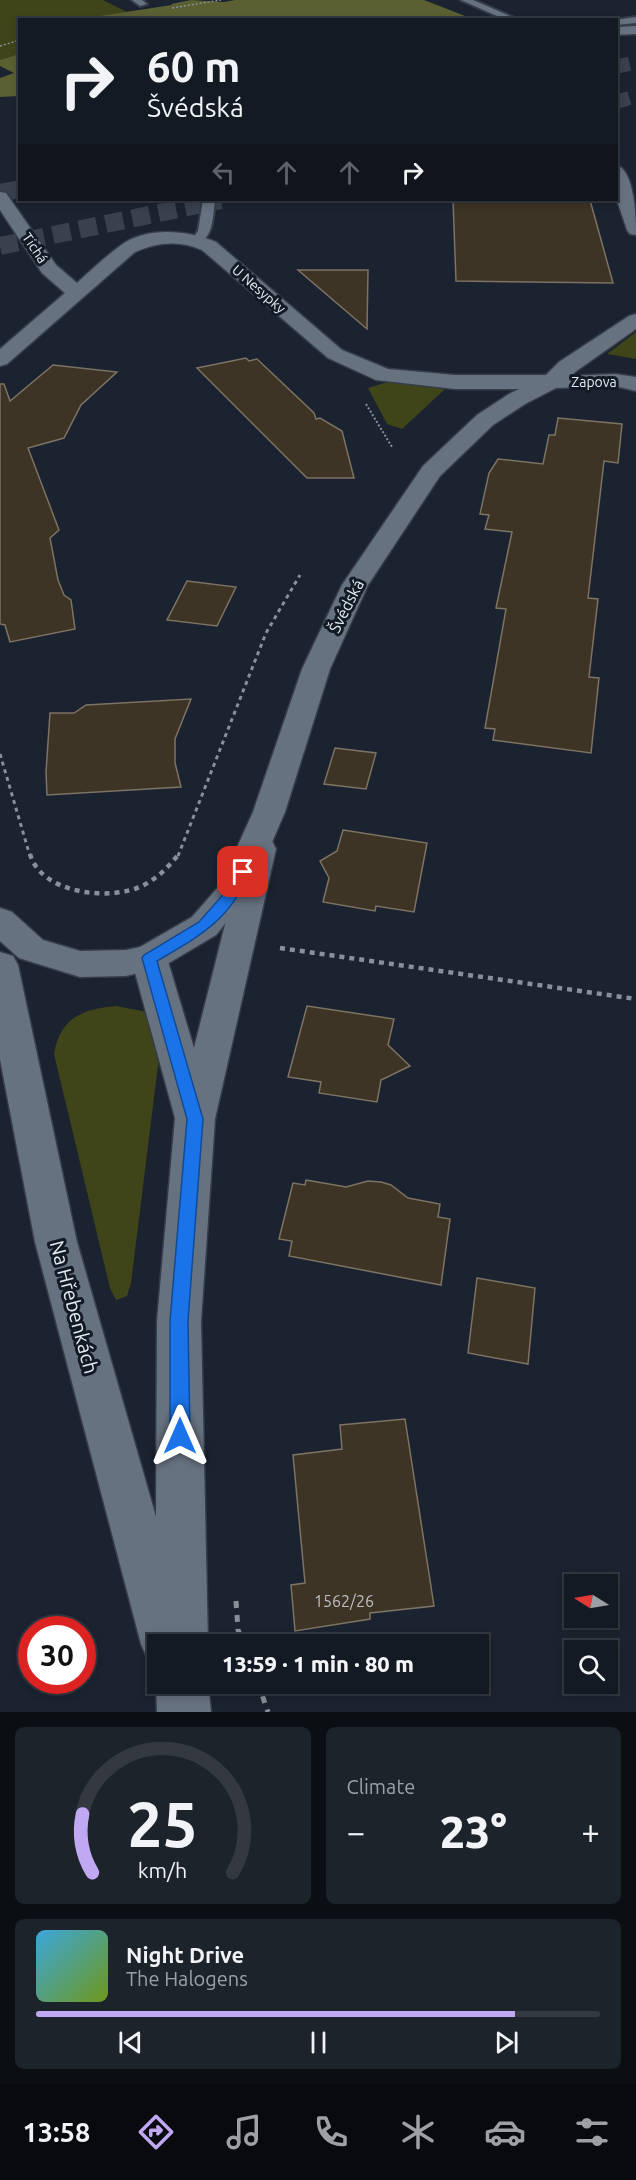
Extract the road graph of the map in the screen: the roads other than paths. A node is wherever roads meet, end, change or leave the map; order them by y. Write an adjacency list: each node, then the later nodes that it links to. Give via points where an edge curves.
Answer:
1 (465, 0): 2 (lane)
2 (510, 18)
3 (636, 20): 4 (lane)
4 (618, 22)
5 (636, 30): 6 (street)
6 (618, 31)
7 (618, 176): 10 (street)
8 (0, 197): 12 (street, Tichá, via 49,270)
9 (209, 201): 11 (lane, via 204,231)
10 (636, 230)
11 (197, 240): 12 (street, via 166,238 136,244); 15 (street, U Nesypky, via 335,354 384,375 455,382)
12 (77, 293): 14 (street)
13 (636, 320): 15 (street, Švédská, via 567,367)
14 (0, 360)
15 (552, 382): 16 (street, Zapova, via 615,380); 17 (street, Švédská, via 485,420 431,471 355,585 316,669)
16 (636, 384)
17 (269, 812): 19 (street, Švédská, via 234,891 204,926); 21 (street)
18 (0, 921): 19 (street, via 31,949 80,964)
19 (149, 958): 21 (street)
20 (0, 964): 22 (street, Na Hřebenkách, via 56,1242)
21 (195, 1119): 23 (street, via 179,1321)
22 (164, 1634)
23 (182, 1634)

